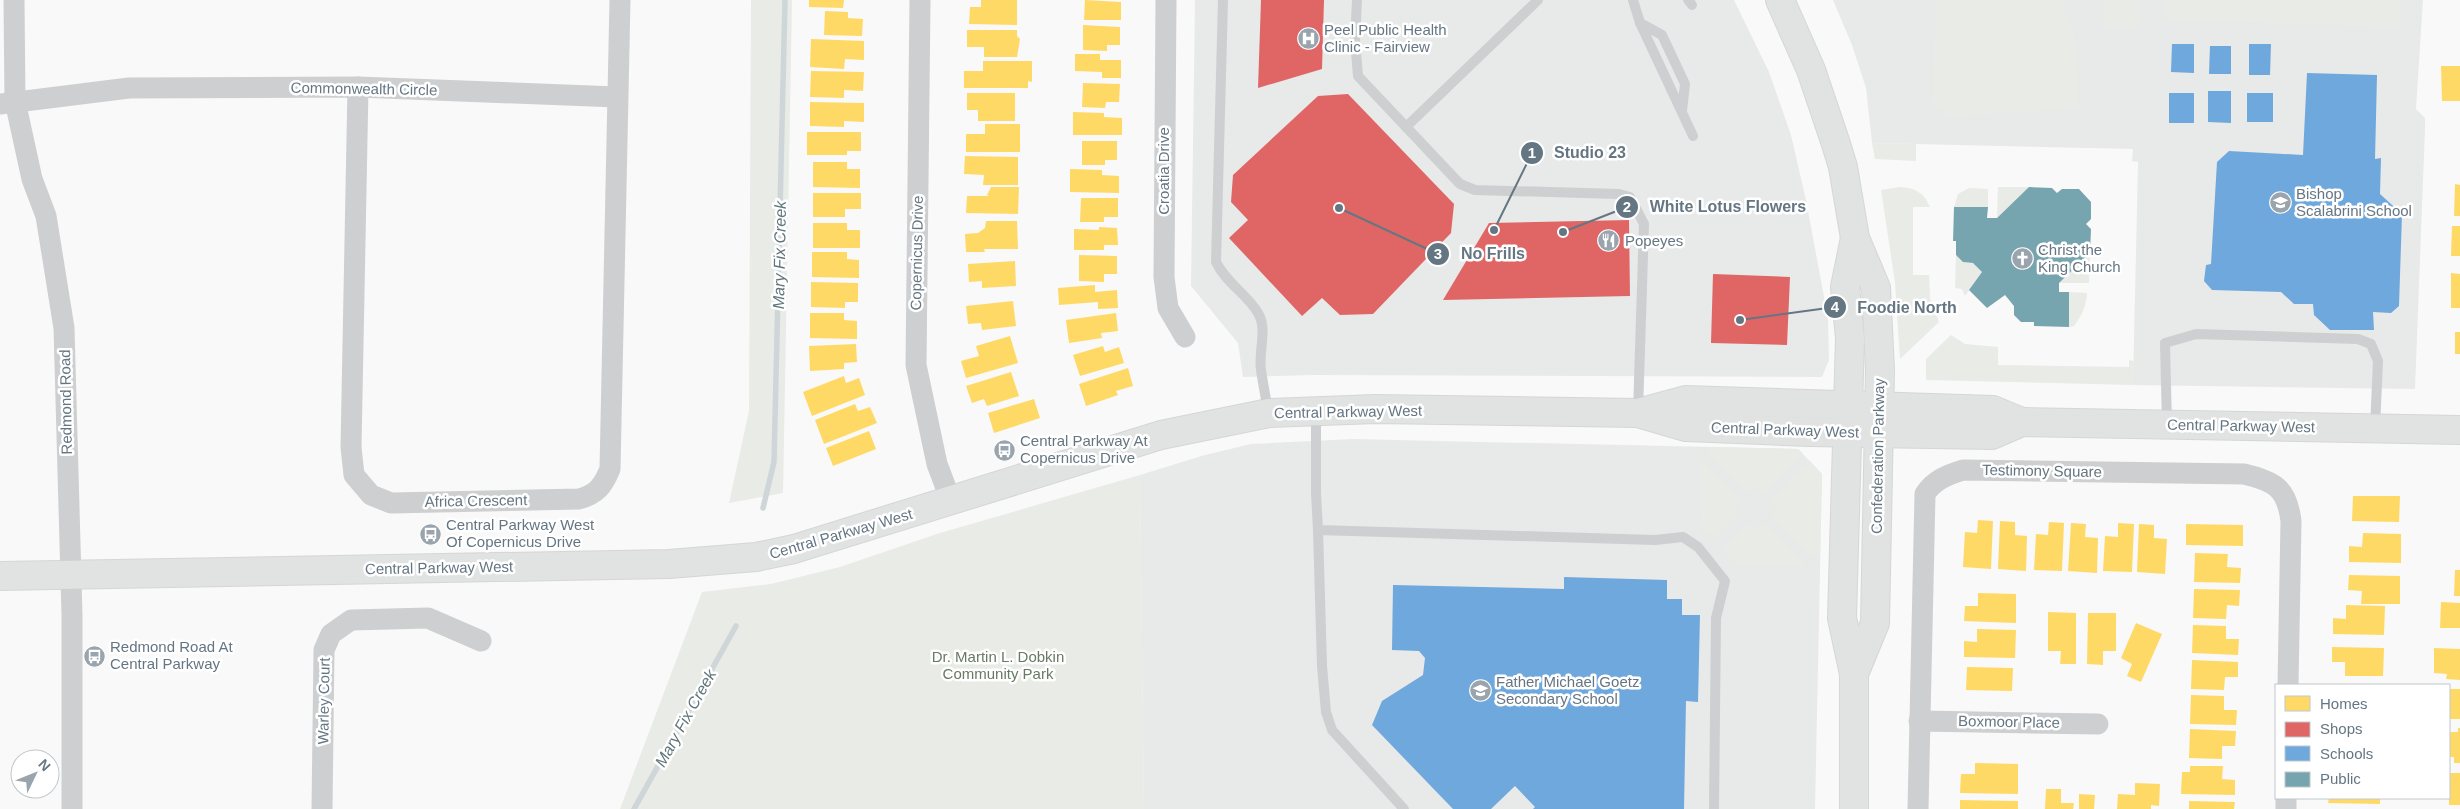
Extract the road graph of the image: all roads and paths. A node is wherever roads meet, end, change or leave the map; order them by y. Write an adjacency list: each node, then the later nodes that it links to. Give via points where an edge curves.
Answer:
1 (14, 0): 13 (street, Redmond Road)
2 (620, 0): 12 (street)
3 (920, 0): 30 (street, Copernicus Drive, via 916,365 937,464)
4 (1166, 0): 18 (street, Croatia Drive, via 1164,277 1168,308)
5 (1223, 0): 22 (lane, via 1216,262 1258,313 1263,328 1260,369)
6 (1357, 0): 15 (lane, via 1358,76)
7 (1538, 0): 15 (lane)
8 (1633, 0): 10 (lane)
9 (1780, 0): 17 (street, Confederation Parkway, via 1811,70 1843,166)
10 (1640, 23): 14 (lane); 14 (lane, via 1662,35 1685,84)
11 (358, 87): 12 (street, Commonwealth Circle); 12 (street, Africa Crescent, via 351,447 354,475 371,495 391,503 579,499 603,486 610,469); 13 (street, Commonwealth Circle, via 129,88)
12 (617, 97)
13 (8, 102): 32 (street, Redmond Road, via 46,216 64,328)
14 (1682, 112): 16 (lane)
15 (1406, 128): 23 (lane, via 1460,184 1475,190 1619,194 1630,197 1644,224)
16 (1693, 136)
17 (1854, 238): 19 (street, Confederation Parkway, via 1845,287 1850,338); 20 (street, Confederation Parkway, via 1876,288)
18 (1185, 337)
19 (1847, 405): 20 (street, Central Parkway West); 23 (street, Central Parkway West, via 1686,400); 28 (street, Confederation Parkway)
20 (1879, 407): 24 (street, Central Parkway West, via 1993,410); 29 (street, Confederation Parkway)
21 (1316, 410): 22 (street, Central Parkway West); 23 (street, Central Parkway West); 31 (lane)
22 (1268, 413): 30 (street, Central Parkway West, via 1161,435)
23 (1638, 413): 28 (street, Central Parkway West, via 1686,427)
24 (2022, 422): 25 (street, Central Parkway West); 29 (street, Central Parkway West, via 1992,435)
25 (2167, 425): 26 (street, Central Parkway West); 26 (lane, via 2165,343 2196,334 2358,339 2371,344 2378,361)
26 (2375, 428): 27 (street, Central Parkway West)
27 (2460, 430)
28 (1846, 433): 29 (street, Central Parkway West); 35 (street, Confederation Parkway, via 1842,618)
29 (1879, 433): 35 (street, Confederation Parkway, via 1875,624)
30 (951, 501): 32 (street, Central Parkway West, via 794,549 714,561)
31 (1318, 530): 41 (lane, via 1326,712 1332,730); 42 (lane, via 1654,540 1683,537 1698,547 1725,581 1716,618)
32 (71, 575): 33 (street, Central Parkway West); 39 (street, Redmond Road)
33 (0, 576)
34 (482, 641): 40 (street, Warley Court, via 428,618 351,620 331,634 324,650)
35 (1854, 674): 43 (street, Confederation Parkway)
36 (2288, 684): 37 (street, Testimony Square, via 2291,521 2289,504 2267,479 2244,474 1963,470 1946,475 1925,494)
37 (1919, 721): 38 (street, Boxmoor Place); 44 (street, Testimony Square)
38 (2098, 724)
39 (72, 809)
40 (322, 809)
41 (1404, 809)
42 (1714, 809)
43 (1854, 809)
44 (1918, 809)

